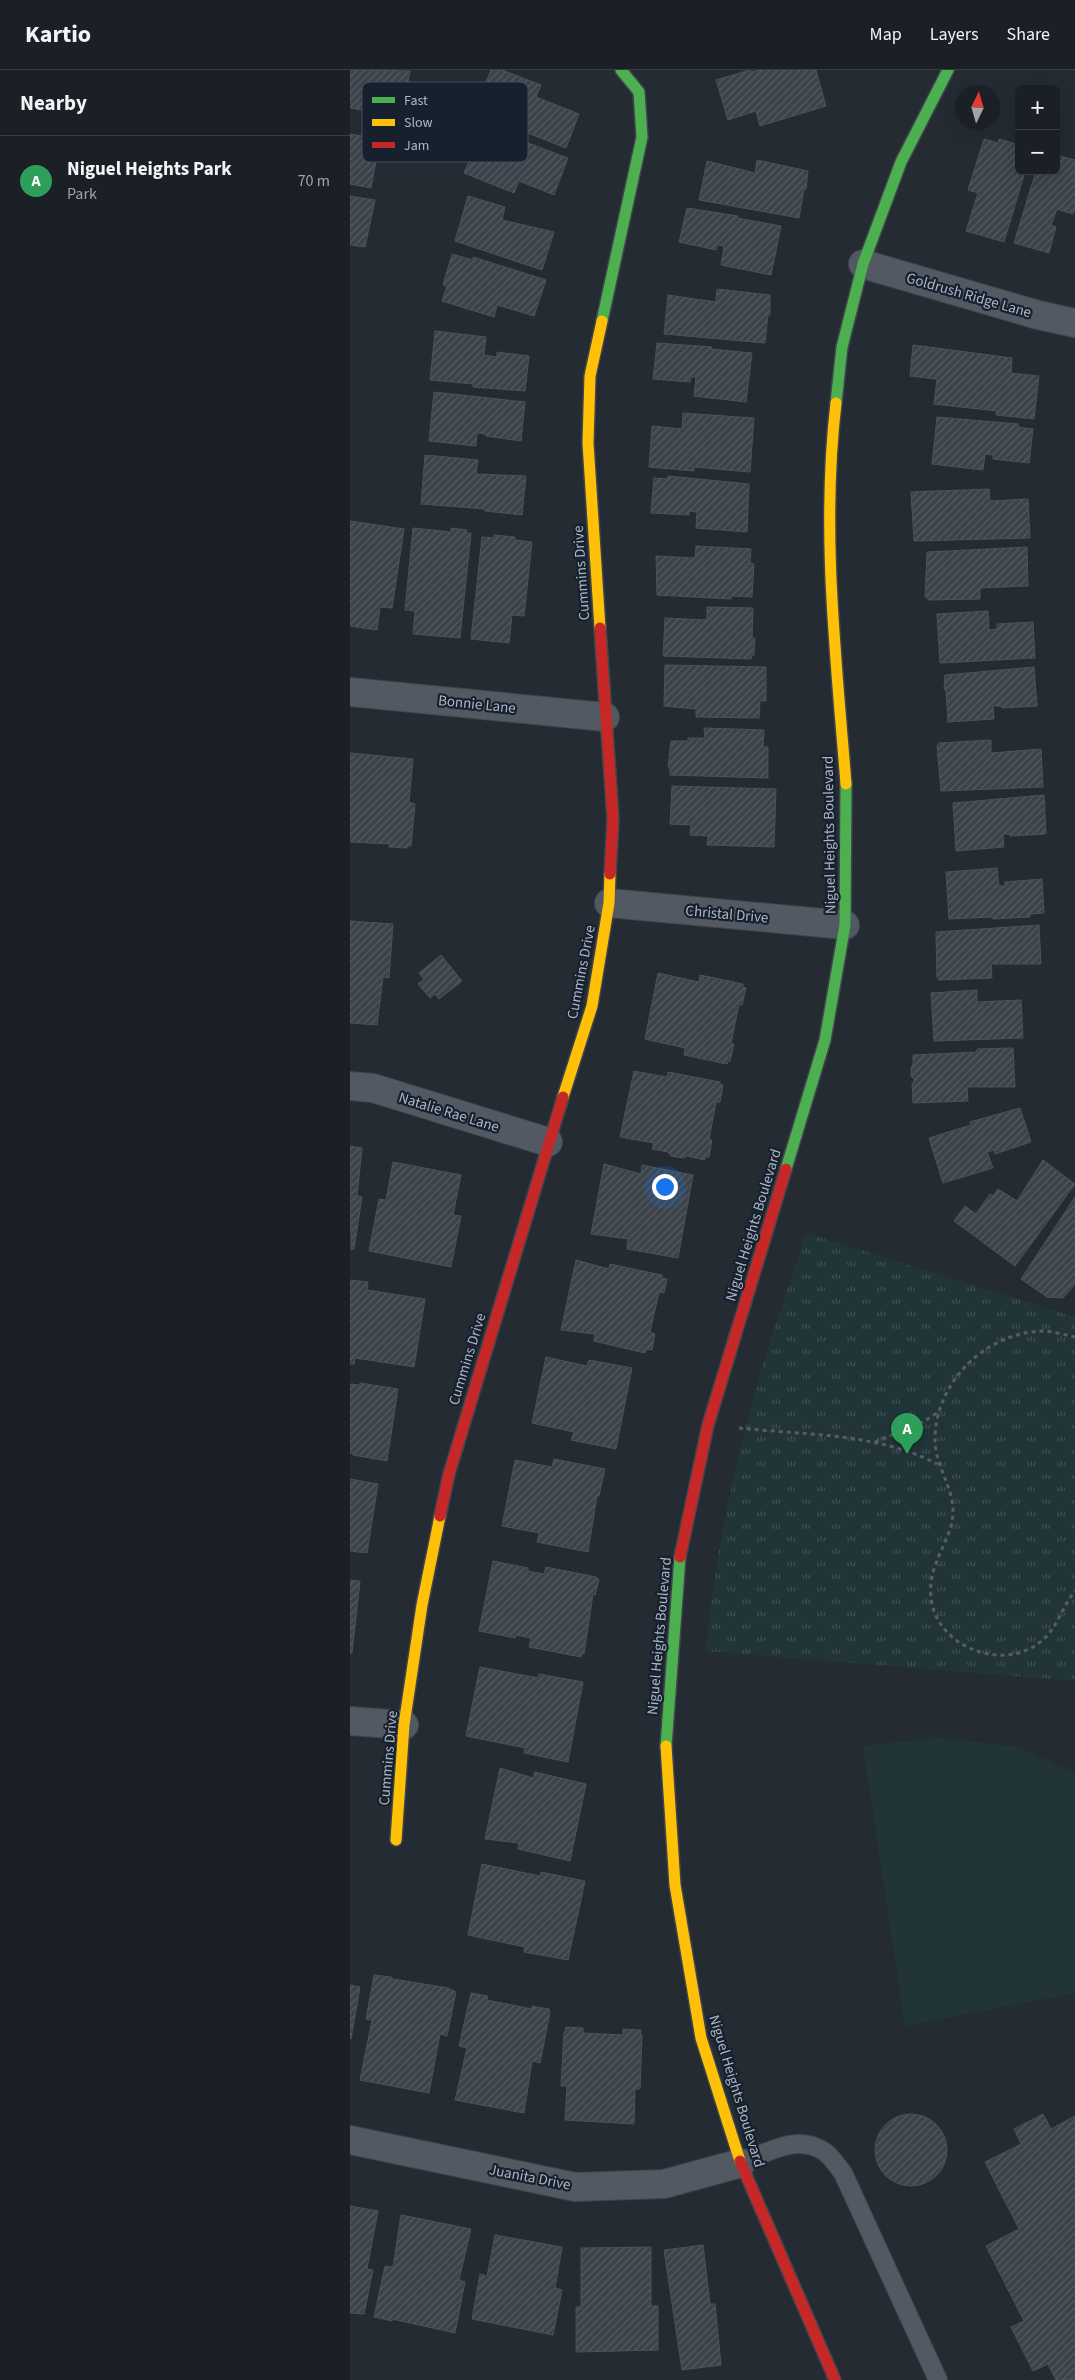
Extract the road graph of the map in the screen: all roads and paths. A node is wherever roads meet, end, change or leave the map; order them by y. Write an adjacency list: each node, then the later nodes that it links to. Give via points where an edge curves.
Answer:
1 (621, 70): 6 (street, Cummins Drive, via 639,92 642,137 590,376 588,442)
2 (948, 70): 3 (street, Niguel Heights Boulevard, via 901,162)
3 (863, 264): 4 (street, Goldrush Ridge Lane); 8 (street, Niguel Heights Boulevard, via 842,347 830,452 829,566 847,799)
4 (1075, 323)
5 (350, 692): 6 (street, Bonnie Lane)
6 (605, 717): 7 (street, Cummins Drive, via 613,819)
7 (609, 903): 8 (street, Christal Drive); 10 (street, Cummins Drive, via 592,1006)
8 (846, 925): 13 (street, Niguel Heights Boulevard, via 825,1040)
9 (350, 1086): 10 (street, Natalie Rae Lane, via 373,1088)
10 (548, 1142): 18 (street, Cummins Drive, via 449,1474 422,1605)
11 (1075, 1337): 12 (path, via 1042,1331 1017,1335 991,1346 972,1359 957,1376)
12 (937, 1413): 14 (path); 15 (path, via 934,1440)
13 (708, 1425): 14 (path); 21 (street, Niguel Heights Boulevard, via 678,1565 666,1738 675,1885 701,2038)
14 (874, 1442): 15 (path, via 919,1455)
15 (938, 1465): 16 (path, via 953,1511 931,1576 931,1598 936,1618 950,1635 966,1647 987,1655 1026,1651 1052,1632)
16 (1075, 1591)
17 (350, 1721): 18 (street)
18 (404, 1724): 19 (street, Cummins Drive)
19 (396, 1840)
20 (350, 2140): 21 (street, Juanita Drive, via 575,2187 664,2184)
21 (741, 2163): 22 (street, Niguel Heights Boulevard); 23 (lane, via 784,2145 804,2143 826,2152 843,2173)
22 (835, 2380)
23 (938, 2380)

